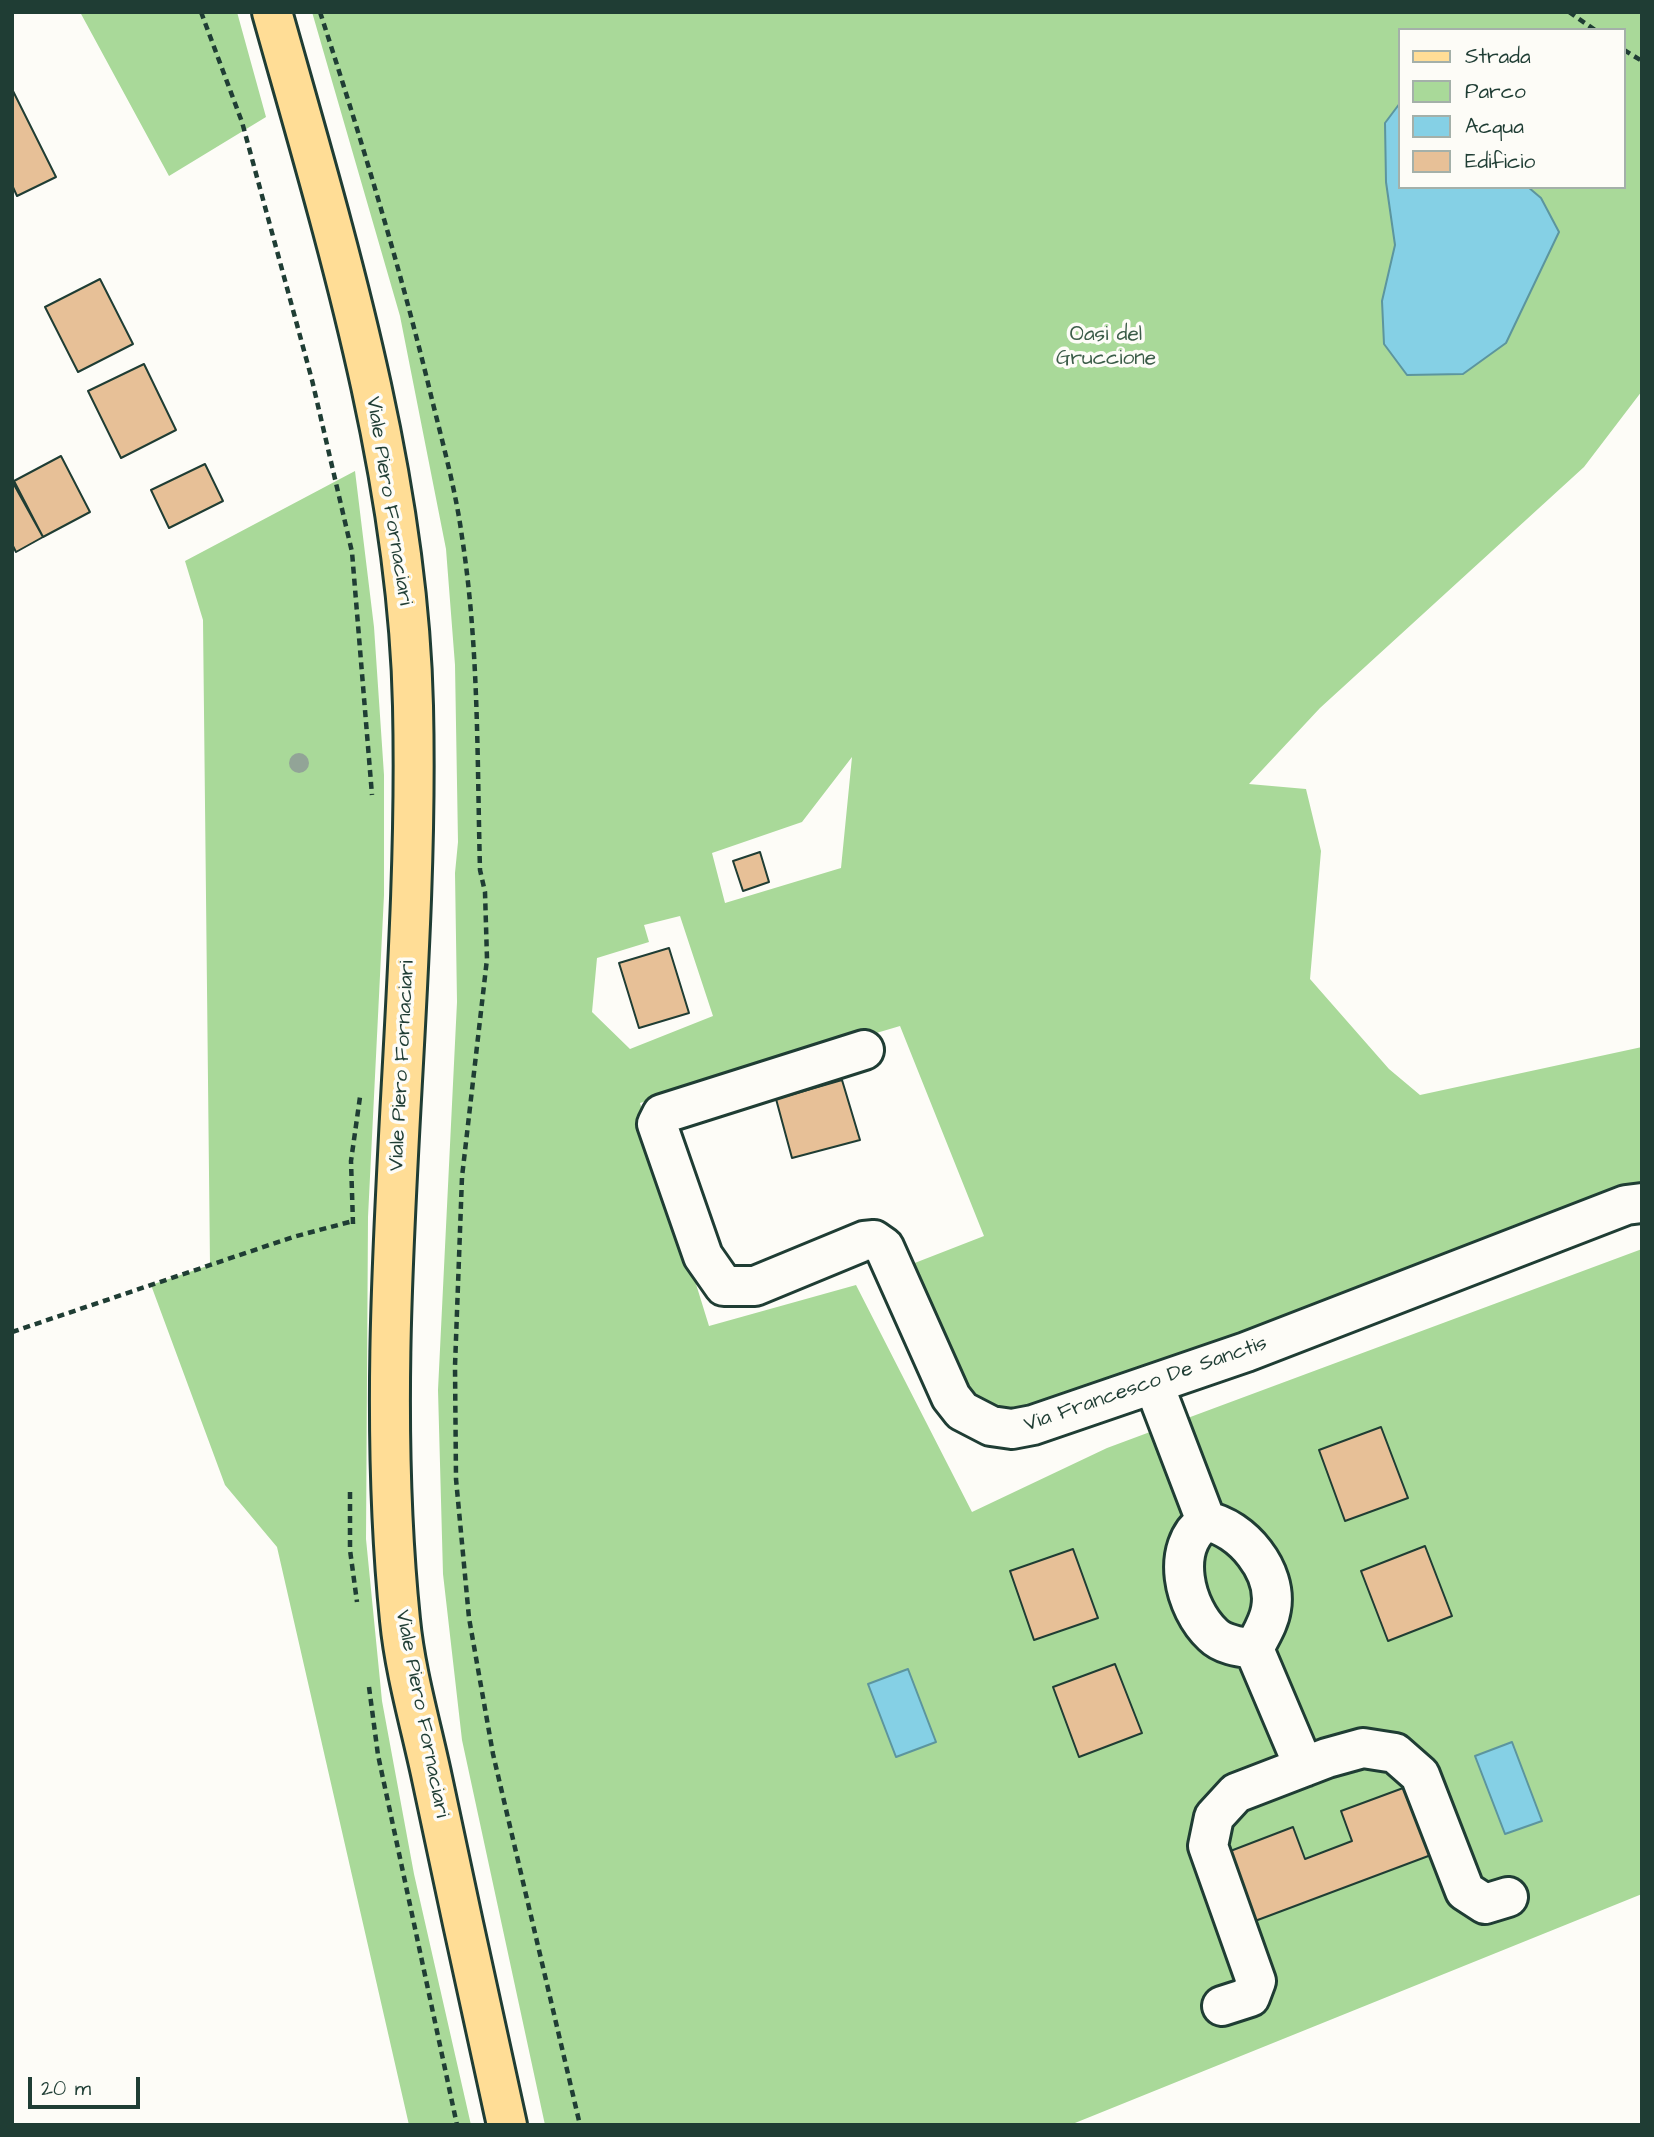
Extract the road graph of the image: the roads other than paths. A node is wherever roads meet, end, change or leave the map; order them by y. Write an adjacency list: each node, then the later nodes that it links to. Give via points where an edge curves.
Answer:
1 (272, 12): 10 (main road, Viale Piero Fornaciari, via 331,222 375,410 400,553 413,700 414,860 390,1308 389,1452 400,1625)
2 (864, 1050): 4 (street, Via Francesco De Sanctis, via 662,1114 657,1124 703,1256 724,1286 755,1286 874,1240 884,1247 951,1397 962,1411 991,1426 1033,1425)
3 (1642, 1203): 4 (street, Via Francesco De Sanctis, via 1626,1205)
4 (1154, 1384): 5 (street)
5 (1206, 1521): 6 (street, via 1220,1524 1241,1540 1267,1573 1272,1607); 6 (street, via 1188,1543 1184,1584 1192,1607 1214,1636)
6 (1254, 1649): 7 (street)
7 (1304, 1767): 8 (street, via 1363,1748 1395,1753 1420,1775 1465,1891 1485,1904); 9 (street, via 1236,1793 1214,1817 1208,1846 1256,1981 1250,1997)
8 (1508, 1897)
9 (1222, 2006)
10 (507, 2125)

